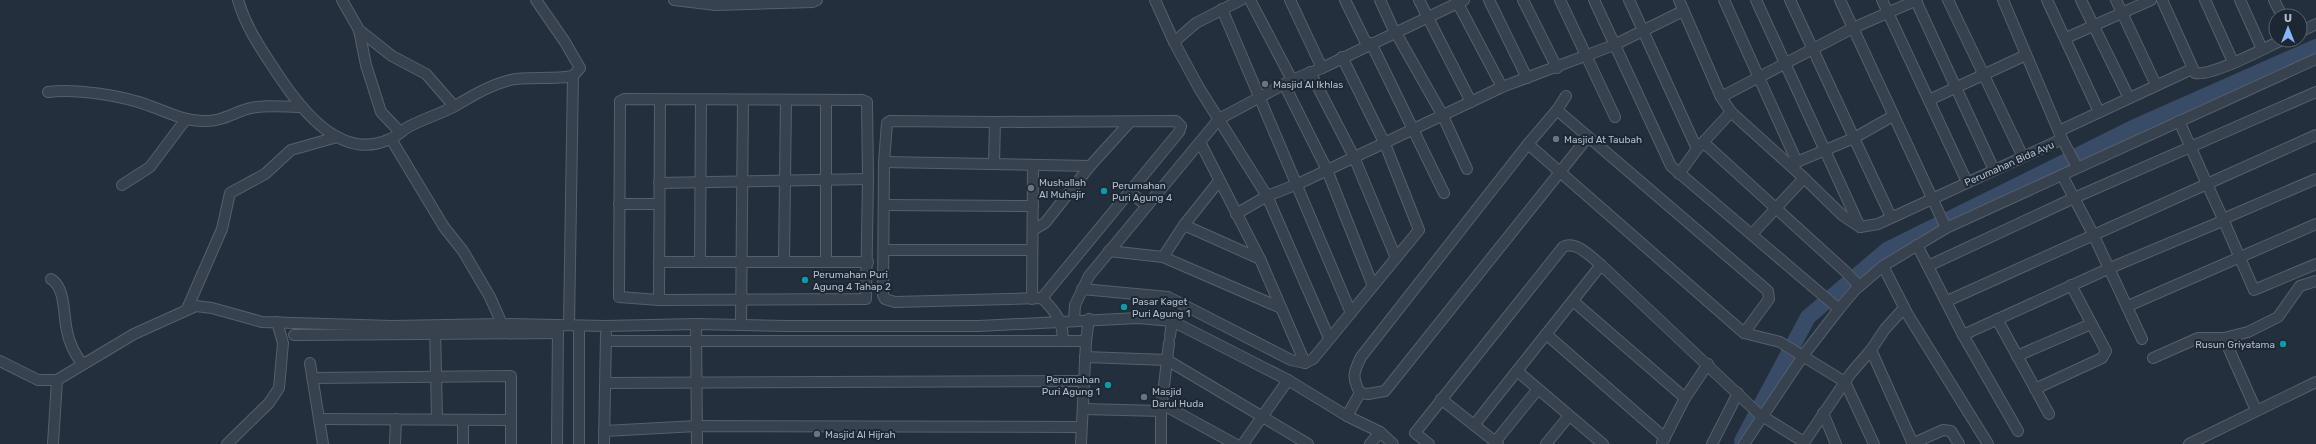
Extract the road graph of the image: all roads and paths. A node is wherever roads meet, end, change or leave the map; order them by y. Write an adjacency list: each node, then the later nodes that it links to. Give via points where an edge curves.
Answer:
1 (238, 0): 84 (street, via 247,27)
2 (342, 0): 42 (street)
3 (536, 0): 63 (street, via 566,42 580,68)
4 (674, 0): 5 (street, via 716,5)
5 (817, 0)
6 (1155, 0): 46 (street)
7 (1241, 0): 35 (street)
8 (1250, 0): 66 (street)
9 (1290, 0): 58 (street)
10 (1345, 0): 47 (street)
11 (1380, 0): 44 (street)
12 (1419, 0): 39 (street)
13 (1489, 0): 64 (street)
14 (1523, 0): 59 (street)
15 (1560, 0): 54 (street)
16 (1594, 0): 48 (street)
17 (1629, 0): 43 (street)
18 (1678, 0): 36 (street)
19 (1724, 0): 65 (street)
20 (1756, 0): 57 (street)
21 (1790, 0): 50 (street)
22 (1840, 0): 41 (street)
23 (1882, 0): 37 (street)
24 (1917, 0): 37 (street); 69 (street)
25 (1948, 0): 62 (street)
26 (2002, 0): 52 (street, Perumahan Bida Ayu)
27 (2047, 0): 45 (street)
28 (2081, 0): 40 (street)
29 (2116, 0): 38 (street)
30 (2151, 0): 38 (street)
31 (2162, 0): 60 (street)
32 (2205, 0): 56 (street)
33 (2240, 0): 51 (street)
34 (1459, 1): 39 (street); 68 (street)
35 (1222, 9): 46 (street, via 1196,23); 72 (street)
36 (1683, 11): 43 (street); 74 (street)
37 (1888, 13): 41 (street); 80 (street)
38 (2122, 13): 40 (street); 67 (street)
39 (1427, 18): 44 (street); 82 (street)
40 (2093, 26): 45 (street); 75 (street)
41 (1853, 28): 50 (street); 89 (street)
42 (359, 30): 83 (street, via 392,56 426,74); 97 (street, via 366,65 381,112)
43 (1643, 31): 48 (street); 107 (street)
44 (1396, 33): 47 (street); 88 (street)
45 (2066, 38): 87 (street)
46 (1174, 42): 92 (street)
47 (1370, 44): 53 (street); 96 (street)
48 (1614, 45): 54 (street); 122 (street, via 1666,158)
49 (2268, 46): 51 (street)
50 (1814, 49): 57 (street); 102 (street)
51 (2262, 49): 56 (street)
52 (2026, 55): 62 (street); 98 (street, Perumahan Bida Ayu)
53 (1342, 57): 58 (street); 105 (street)
54 (1585, 57): 59 (street); 90 (street)
55 (2316, 59): 93 (street)
56 (2234, 62): 60 (street, via 2202,74 2195,73)
57 (1786, 63): 65 (street); 109 (street)
58 (1322, 68): 61 (street)
59 (1557, 68): 64 (street)
60 (2192, 68): 67 (street)
61 (1310, 72): 66 (street); 110 (street)
62 (1983, 75): 69 (street); 111 (street)
63 (573, 76): 83 (street, via 511,80 492,86); 204 (street)
64 (1527, 78): 68 (street)
65 (1758, 78): 74 (street); 115 (street)
66 (1288, 82): 72 (street); 119 (street)
67 (2156, 85): 75 (street)
68 (1502, 87): 82 (street)
69 (1956, 88): 80 (street); 120 (street)
70 (48, 92): 91 (street, via 69,90 140,102)
71 (2316, 92): 108 (street)
72 (1260, 96): 92 (street); 134 (street)
73 (1566, 96): 85 (street)
74 (1721, 97): 86 (street)
75 (2129, 98): 87 (street)
76 (660, 100): 77 (street); 132 (street); 142 (street, via 620,101)
77 (701, 100): 78 (street); 133 (street)
78 (743, 100): 81 (street); 129 (street)
79 (826, 100): 81 (street); 125 (street, via 867,102); 128 (street)
80 (1929, 100): 131 (street)
81 (786, 101): 127 (street)
82 (1471, 102): 88 (street)
83 (454, 106): 97 (street)
84 (302, 108): 91 (street, via 260,107 214,121); 100 (street)
85 (1557, 110): 101 (street); 106 (street)
86 (1731, 112): 107 (street); 115 (street)
87 (2099, 112): 98 (street)
88 (1443, 116): 96 (street); 118 (street)
89 (1893, 116): 102 (street); 140 (street)
90 (1615, 117)
91 (186, 119): 136 (street, via 150,167)
92 (1219, 119): 104 (street); 139 (street)
93 (2179, 121): 108 (street); 112 (street)
94 (995, 122): 95 (street); 113 (street, via 890,120 886,127); 114 (street)
95 (1130, 122): 117 (street); 137 (street, via 1176,121 1181,126)
96 (1414, 130): 105 (street); 138 (street)
97 (400, 132): 103 (street)
98 (2061, 135): 111 (street, Perumahan Bida Ayu); 112 (street)
99 (2316, 135): 135 (street)
100 (337, 137): 103 (street, via 360,144 379,143); 192 (street, via 291,150 265,174 230,193 222,229)
101 (1588, 137): 121 (street); 208 (street, via 1768,291 1769,299)
102 (1854, 138): 109 (street); 149 (street)
103 (391, 139): 201 (street, via 444,227 463,251 490,296)
104 (1200, 142): 130 (street); 146 (street)
105 (1385, 144): 110 (street); 163 (street, via 1419,230)
106 (1528, 144): 121 (street); 242 (street, via 1361,358 1355,369 1354,380)
107 (1700, 145): 122 (street); 147 (street)
108 (2190, 146): 135 (street); 141 (street)
109 (1825, 151): 115 (street); 154 (street)
110 (1354, 157): 119 (street); 163 (street)
111 (2023, 157): 120 (street, Perumahan Bida Ayu)
112 (2074, 161): 123 (street)
113 (884, 162): 114 (street); 144 (street)
114 (994, 163): 116 (street)
115 (1794, 164): 124 (street)
116 (1033, 165): 117 (street); 145 (street)
117 (1090, 166): 155 (street, via 1045,223)
118 (1467, 169)
119 (1327, 170): 134 (street); 181 (street)
120 (1994, 170): 131 (street, Perumahan Bida Ayu)
121 (1559, 171): 208 (street); 242 (street, via 1385,391)
122 (1679, 174): 156 (street)
123 (2062, 175): 141 (street); 151 (street)
124 (1804, 178): 147 (street); 154 (street, via 1842,215)
125 (868, 179): 128 (street); 171 (street)
126 (2316, 179): 150 (street)
127 (785, 180): 128 (street); 129 (street); 166 (street)
128 (827, 180): 170 (street)
129 (742, 181): 133 (street); 169 (street)
130 (1219, 182): 148 (street); 153 (street)
131 (1968, 182): 140 (street, Perumahan Bida Ayu)
132 (659, 183): 133 (street); 143 (street)
133 (700, 183): 168 (street)
134 (1298, 184): 139 (street); 193 (street)
135 (2207, 184): 150 (street); 157 (street)
136 (122, 185)
137 (1131, 193): 146 (street); 183 (street)
138 (1444, 193)
139 (1267, 196): 148 (street); 212 (street)
140 (1931, 198): 149 (street, Perumahan Bida Ayu); 151 (street)
141 (2074, 198): 157 (street); 175 (street)
142 (619, 204): 143 (street); 184 (street, via 619,297)
143 (659, 204): 167 (street)
144 (884, 205): 145 (street); 159 (street)
145 (1033, 206): 155 (street)
146 (1147, 206): 161 (street)
147 (1776, 208): 156 (street); 179 (street)
148 (1236, 214): 165 (street)
149 (1892, 217): 154 (street, Perumahan Bida Ayu, via 1870,227)
150 (2223, 219): 164 (street); 176 (street)
151 (1944, 224): 158 (street)
152 (2316, 224): 164 (street)
153 (1184, 225): 162 (street); 165 (street)
154 (1860, 228)
155 (1033, 230): 160 (street)
156 (1752, 234): 188 (street)
157 (2093, 234): 176 (street); 187 (street)
158 (1917, 245): 174 (street); 175 (street)
159 (884, 250): 160 (street); 183 (street, via 885,299 895,302)
160 (1031, 250): 183 (street)
161 (1109, 251): 162 (street); 182 (street)
162 (1163, 257): 190 (street)
163 (1396, 258): 181 (street)
164 (2240, 258): 172 (street, via 2254,290); 189 (street)
165 (1260, 259): 190 (street)
166 (784, 261): 169 (street); 170 (street)
167 (659, 262): 168 (street); 184 (street)
168 (700, 262): 169 (street)
169 (741, 262): 185 (street)
170 (826, 262): 171 (street)
171 (868, 262): 185 (street, via 867,296 864,299)
172 (2316, 264)
173 (1601, 265): 186 (street); 229 (street); 245 (street, via 1575,246 1563,247)
174 (1884, 266): 179 (street); 191 (street)
175 (1928, 266): 187 (street)
176 (2110, 268): 180 (street); 189 (street)
177 (51, 279): 228 (street, via 59,288 69,338)
178 (2316, 281): 213 (street, via 2300,286 2278,317 2248,332)
179 (1857, 284): 188 (street)
180 (2071, 285): 196 (street); 203 (street)
181 (1373, 286): 193 (street)
182 (1082, 289): 197 (street, via 1075,305); 227 (street, via 1168,297 1291,360)
183 (1037, 299): 194 (street, via 1050,307)
184 (659, 300): 185 (street)
185 (741, 301): 200 (street)
186 (1573, 301): 209 (street); 244 (street)
187 (1947, 301): 211 (street)
188 (1832, 303): 220 (street)
189 (2128, 306): 214 (street)
190 (1281, 308): 227 (street)
191 (1904, 308): 219 (street); 295 (street)
192 (187, 309): 199 (street, via 204,306 262,322); 228 (street, via 146,328)
193 (1351, 313): 212 (street)
194 (1058, 319): 197 (street); 200 (street, via 979,326 786,326); 217 (street, via 1063,328)
195 (1089, 319): 197 (street); 198 (street, via 1138,318); 218 (street)
196 (1998, 319): 211 (street); 221 (street)
197 (1074, 320)
198 (1172, 321): 224 (street); 235 (street)
199 (277, 322): 207 (street); 270 (street, via 283,343 279,388 270,403)
200 (741, 322): 202 (street)
201 (502, 324): 206 (street); 207 (street)
202 (696, 324): 205 (street); 215 (street)
203 (2091, 324): 221 (street); 241 (street, via 2106,351 2102,358)
204 (574, 325): 205 (street); 206 (street); 276 (street)
205 (606, 326): 216 (street)
206 (558, 329): 207 (street); 275 (street)
207 (435, 330): 210 (street); 231 (street)
208 (1744, 333): 220 (street, via 1780,342)
209 (1546, 334): 230 (street); 266 (street)
210 (294, 335)
211 (1963, 335): 264 (street)
212 (1330, 338): 227 (street, via 1313,359)
213 (2224, 338): 223 (street, via 2198,338); 248 (street)
214 (2142, 339)
215 (696, 340): 216 (street); 217 (street); 236 (street)
216 (606, 341): 239 (street)
217 (1062, 341): 218 (street)
218 (1086, 341): 222 (street)
219 (1871, 350): 237 (street); 293 (street)
220 (1799, 355): 237 (street); 249 (street)
221 (2018, 356): 241 (street)
222 (1085, 357): 224 (street); 234 (street)
223 (2153, 358)
224 (1167, 360): 246 (street); 252 (street)
225 (0, 362): 233 (street, via 38,380)
226 (310, 363): 232 (street)
227 (1305, 363)
228 (82, 364): 233 (street)
229 (1708, 364): 243 (street); 244 (street)
230 (1517, 370): 240 (street); 261 (street)
231 (436, 376): 232 (street); 257 (street); 259 (street, via 511,376)
232 (313, 378): 255 (street)
233 (57, 380): 269 (street)
234 (1085, 380): 236 (street); 247 (street)
235 (1288, 380): 252 (street); 253 (street)
236 (696, 381): 239 (street); 260 (street)
237 (1845, 382): 250 (street); 292 (street)
238 (2316, 382): 248 (street)
239 (606, 383): 263 (street)
240 (1538, 389): 254 (street); 267 (street)
241 (2035, 389): 251 (street)
242 (1360, 393): 253 (street)
243 (1738, 393): 249 (street); 289 (street)
244 (1685, 398): 266 (street)
245 (1441, 400): 261 (street); 286 (street, via 1415,432)
246 (1162, 408): 247 (street); 280 (street); 281 (street)
247 (1083, 409): 262 (street)
248 (2256, 410): 296 (street)
249 (1758, 412): 268 (street); 290 (street)
250 (1823, 413): 268 (street); 291 (street)
251 (2049, 414)
252 (1262, 416): 282 (street); 283 (street)
253 (1347, 416): 265 (street)
254 (1569, 416): 287 (street); 288 (street)
255 (320, 419): 256 (street); 271 (street)
256 (396, 419): 257 (street); 272 (street)
257 (436, 420): 258 (street)
258 (463, 420): 259 (street); 273 (street)
259 (511, 420): 274 (street)
260 (697, 426): 262 (street); 263 (street); 278 (street)
261 (1474, 426): 267 (street)
262 (1081, 427): 279 (street)
263 (604, 431): 277 (street)
264 (2018, 431)
265 (1380, 432): 284 (street); 285 (street)
266 (1664, 441)
267 (1496, 443)
268 (1804, 443)
269 (53, 444)
270 (227, 444)
271 (323, 444)
272 (396, 444)
273 (463, 444)
274 (511, 444)
275 (557, 444)
276 (579, 444)
277 (604, 444)
278 (697, 444)
279 (1081, 444)
280 (1161, 444)
281 (1235, 444)
282 (1243, 444)
283 (1308, 444)
284 (1370, 444)
285 (1393, 444)
286 (1429, 444)
287 (1546, 444)
288 (1603, 444)
289 (1712, 444)
290 (1744, 444)
291 (1836, 444)
292 (1874, 444)
293 (1913, 444): 294 (street, via 1943,430 1951,431)
294 (1959, 444)
295 (1988, 444)
296 (2189, 444)

